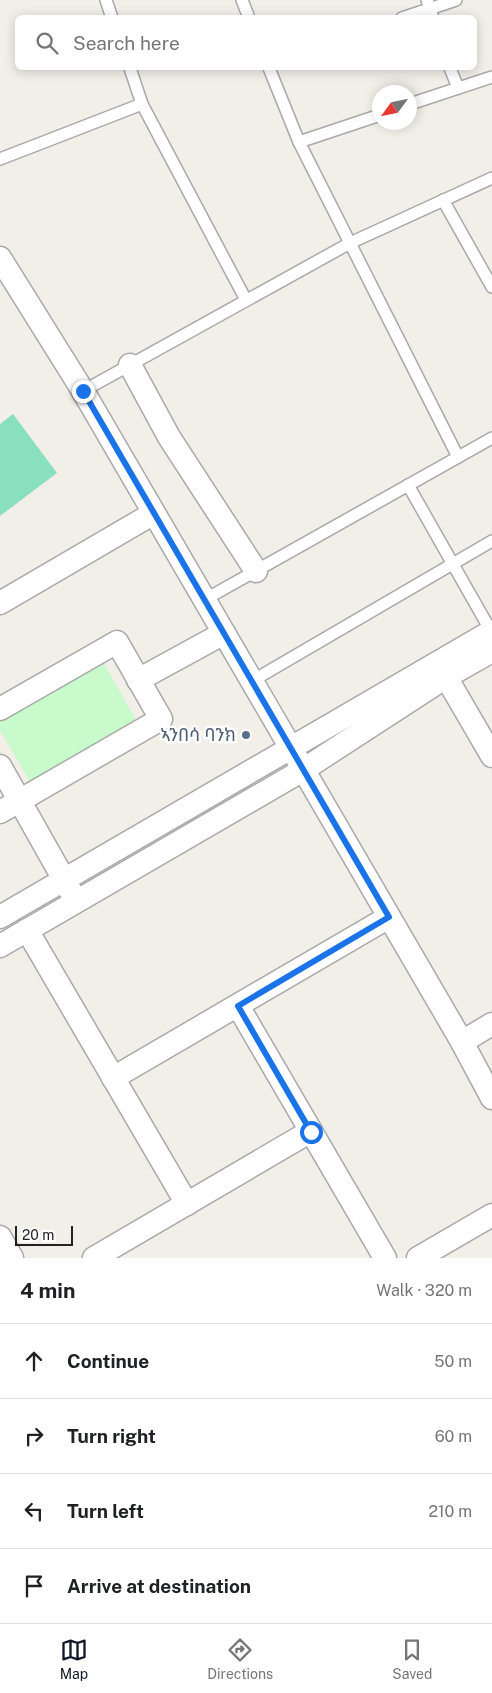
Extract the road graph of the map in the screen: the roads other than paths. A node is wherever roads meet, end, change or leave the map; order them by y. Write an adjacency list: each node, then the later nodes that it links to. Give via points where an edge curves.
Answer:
1 (106, 0): 5 (lane)
2 (242, 0): 6 (lane)
3 (456, 0): 4 (lane)
4 (430, 9): 7 (lane)
5 (111, 15)
6 (248, 15)
7 (411, 15)
8 (131, 70): 14 (lane)
9 (270, 70): 16 (lane)
10 (451, 70): 12 (lane)
11 (492, 77): 12 (lane)
12 (458, 88): 13 (lane)
13 (417, 102)
14 (142, 104): 17 (lane); 24 (lane)
15 (372, 118): 16 (lane)
16 (299, 142): 20 (lane)
17 (0, 159)
18 (492, 178): 19 (lane)
19 (443, 200): 20 (lane); 22 (lane)
20 (350, 243): 24 (lane); 28 (lane)
21 (0, 258): 26 (street)
22 (488, 269): 23 (lane)
23 (492, 287)
24 (246, 300): 25 (lane)
25 (130, 365): 26 (lane); 33 (street, via 169,437)
26 (83, 391): 30 (street)
27 (492, 438): 28 (lane)
28 (458, 457): 29 (lane)
29 (408, 485): 32 (lane); 33 (lane)
30 (154, 513): 34 (street); 35 (street)
31 (492, 541): 32 (lane)
32 (453, 565): 37 (lane); 40 (lane)
33 (256, 571): 34 (lane)
34 (204, 600): 36 (street)
35 (0, 603)
36 (224, 633): 39 (street); 40 (street)
37 (492, 636): 38 (street); 42 (street)
38 (446, 677): 43 (street); 45 (street)
39 (138, 680): 41 (street, via 117,642); 46 (street, via 161,719)
40 (252, 681): 42 (street)
41 (0, 709)
42 (290, 748): 45 (street); 48 (street)
43 (492, 756)
44 (0, 766): 46 (street)
45 (304, 770): 49 (street); 51 (street)
46 (20, 801): 47 (street); 48 (street)
47 (0, 812)
48 (64, 879): 49 (street); 50 (street)
49 (77, 901): 52 (street)
50 (0, 916)
51 (389, 917): 54 (street); 56 (street)
52 (27, 930): 53 (street); 57 (street)
53 (0, 946)
54 (238, 1006): 57 (street); 59 (street)
55 (492, 1024): 56 (street)
56 (462, 1042): 58 (street)
57 (113, 1078): 60 (street)
58 (492, 1098)
59 (311, 1132): 60 (street); 65 (street)
60 (187, 1204): 64 (street)
61 (492, 1215): 66 (street)
62 (0, 1237): 63 (street)
63 (12, 1258)
64 (94, 1258)
65 (385, 1258)
66 (418, 1258)

